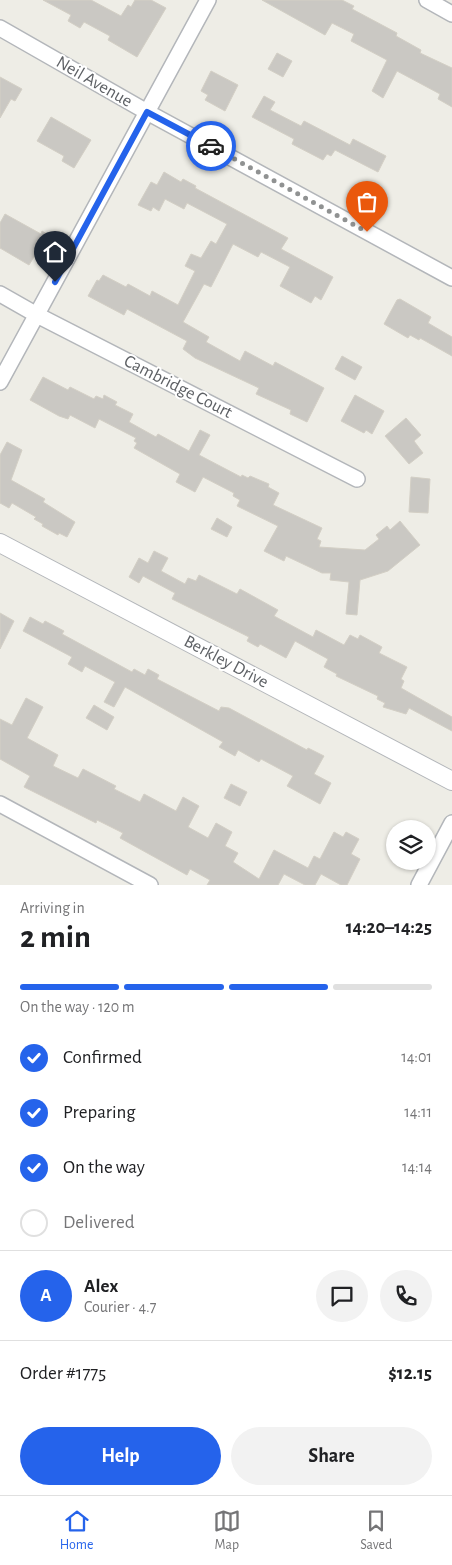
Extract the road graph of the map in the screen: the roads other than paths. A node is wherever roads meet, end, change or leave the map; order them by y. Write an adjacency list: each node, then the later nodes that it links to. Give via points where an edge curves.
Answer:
1 (208, 0): 5 (street)
2 (427, 0): 3 (street)
3 (452, 14)
4 (0, 28): 5 (street, Neil Avenue)
5 (147, 112): 6 (street, Neil Avenue); 8 (street)
6 (452, 278)
7 (0, 294): 8 (street, Cambridge Court)
8 (37, 315): 9 (street); 10 (street, Cambridge Court)
9 (0, 382)
10 (356, 479)
11 (0, 543): 12 (street, Berkley Drive)
12 (452, 781)
13 (0, 804): 15 (street)
14 (452, 823): 16 (street)
15 (150, 885)
16 (418, 885)

